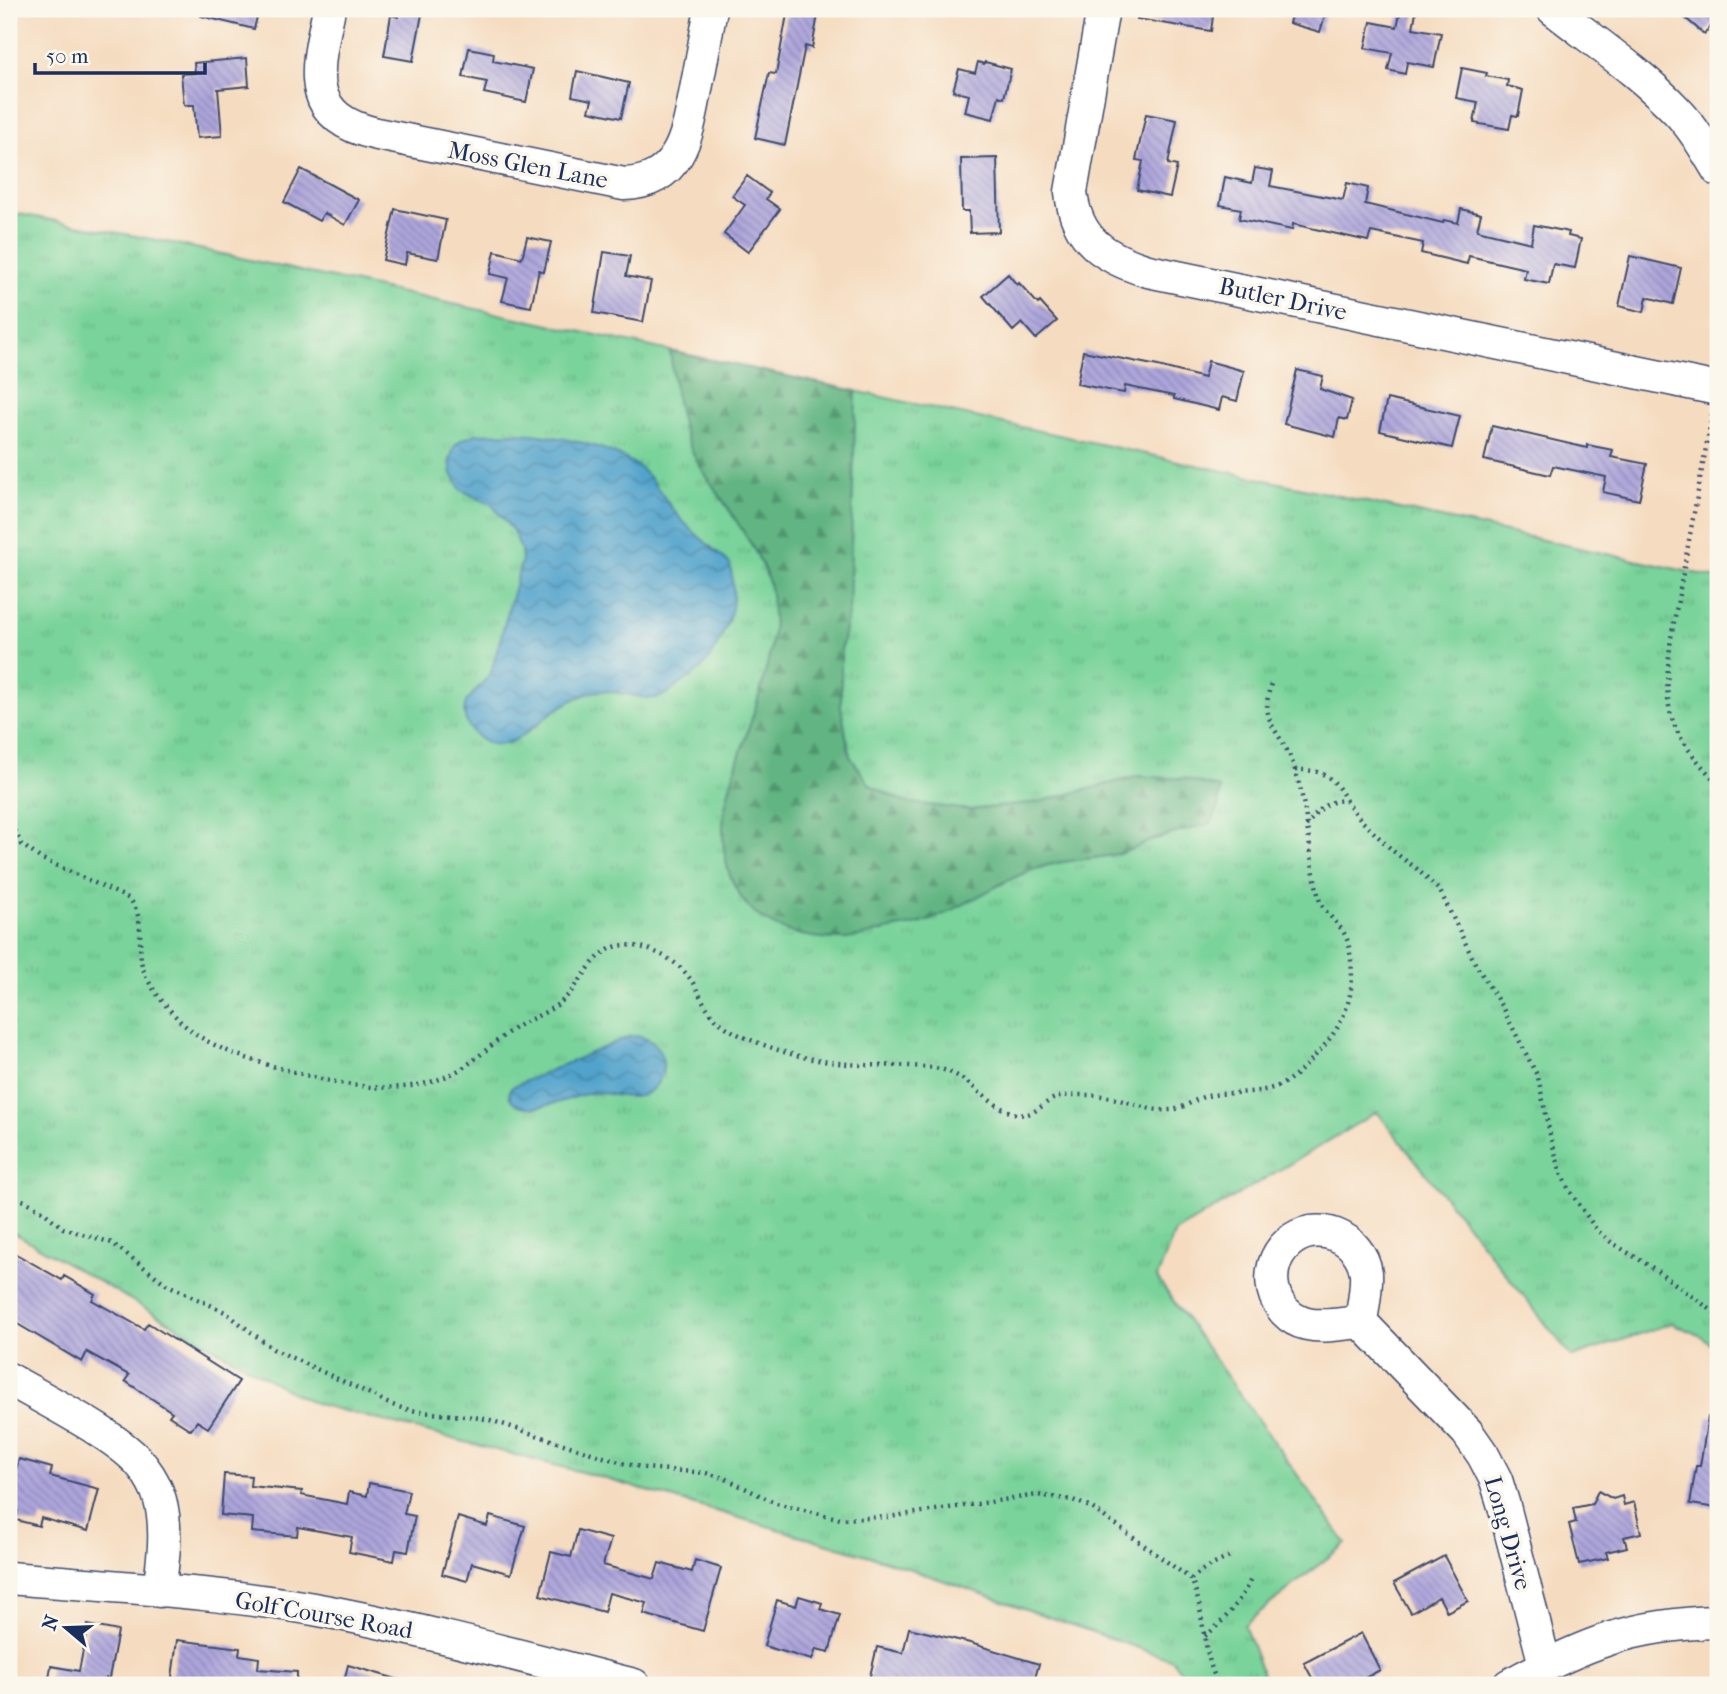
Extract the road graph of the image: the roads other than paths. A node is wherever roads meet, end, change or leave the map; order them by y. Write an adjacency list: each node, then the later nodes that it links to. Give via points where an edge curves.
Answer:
1 (329, 9): 2 (street, Moss Glen Lane, via 320,88 332,114 344,124 625,184 649,180 678,155 688,132)
2 (711, 9)
3 (1103, 9): 6 (street, Butler Drive, via 1071,192 1078,223 1097,248 1149,271)
4 (1552, 9): 5 (street, via 1657,92 1701,141)
5 (1718, 170)
6 (1716, 398)
7 (1361, 1322): 12 (street, Long Drive, via 1467,1432 1483,1455 1504,1506)
8 (9, 1380): 10 (street, via 95,1430 143,1466 163,1518)
9 (9, 1578): 10 (street, Golf Course Road)
10 (159, 1591): 13 (street, Golf Course Road, via 335,1613)
11 (1718, 1622): 12 (street, via 1636,1631)
12 (1545, 1665): 14 (street)
13 (634, 1685)
14 (1509, 1685)

